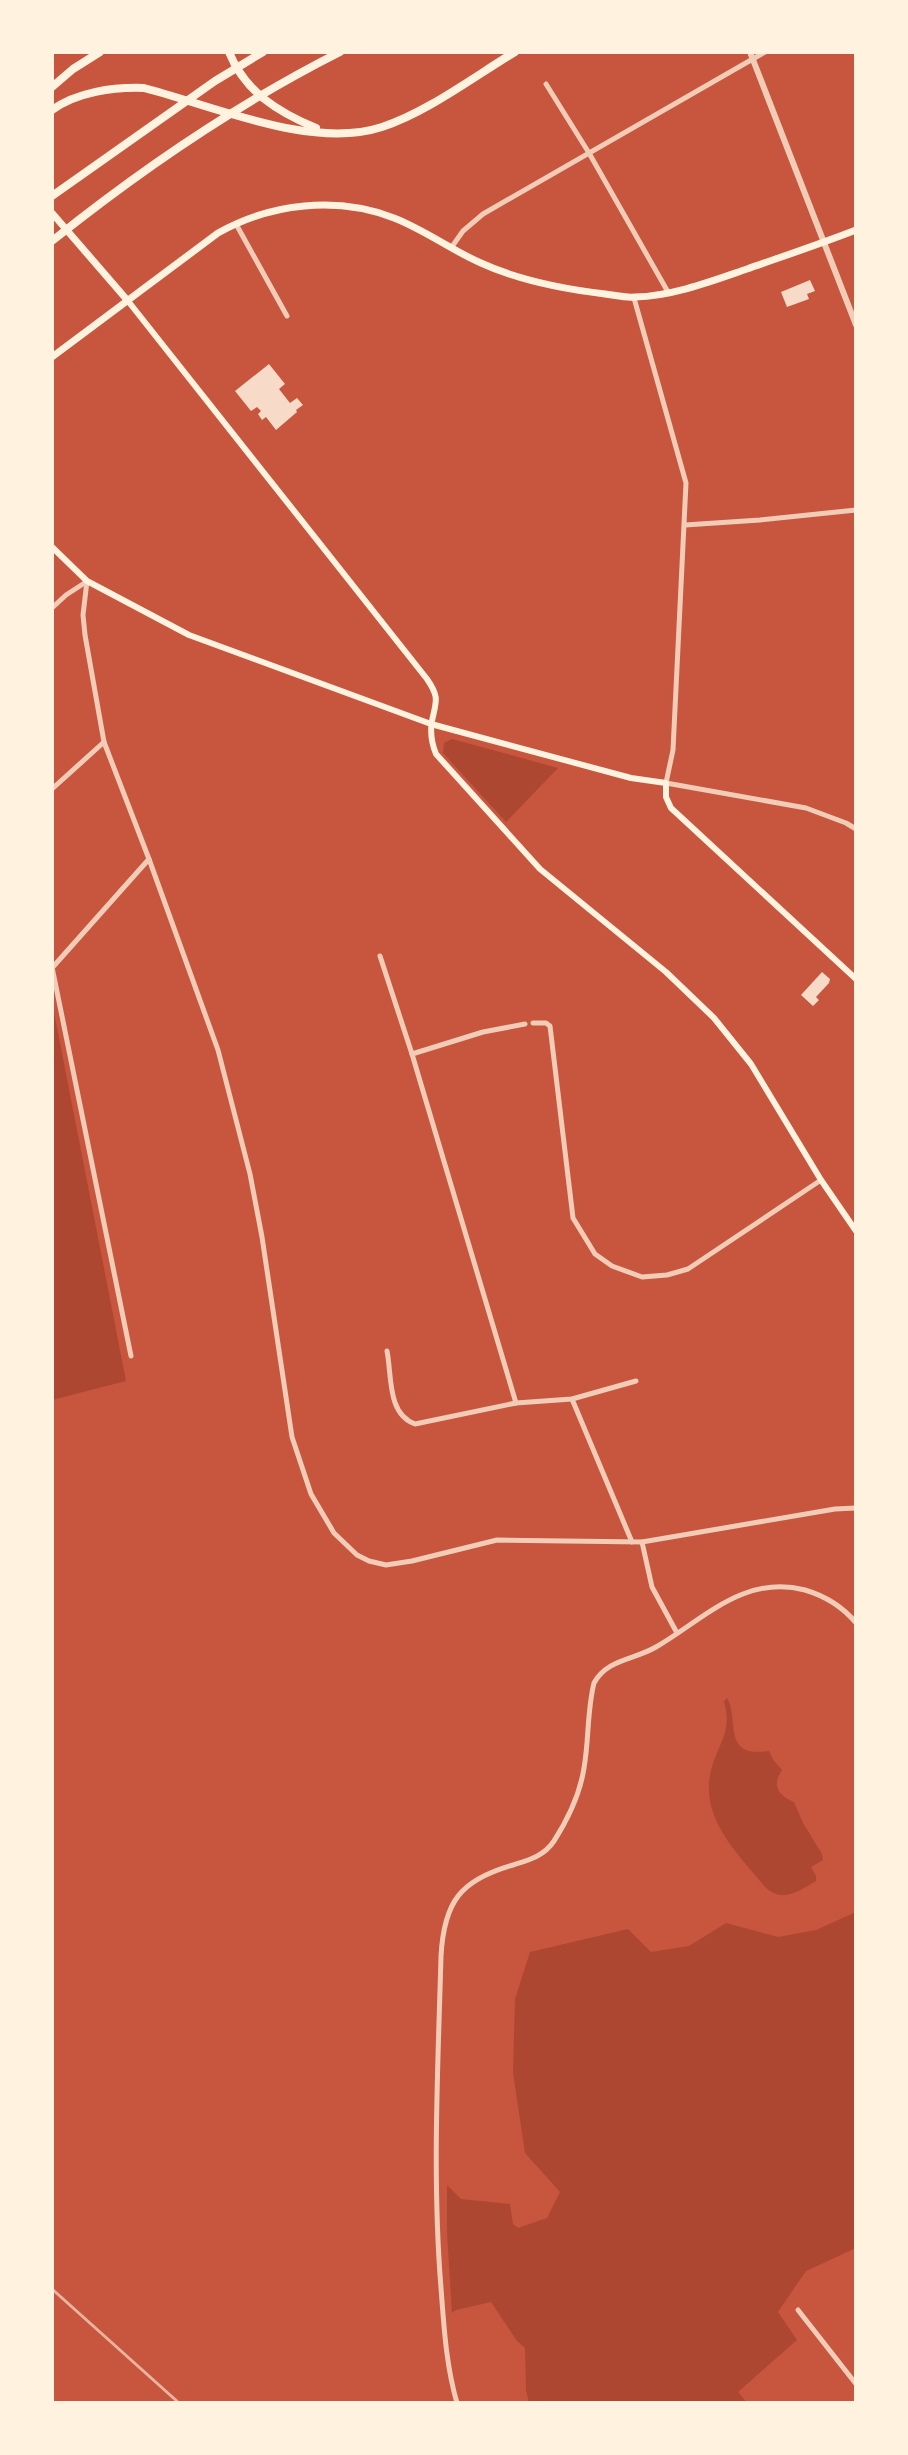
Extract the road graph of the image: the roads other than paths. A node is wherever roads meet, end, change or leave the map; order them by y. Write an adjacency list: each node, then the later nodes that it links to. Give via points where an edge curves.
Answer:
1 (100, 52): 9 (highway)
2 (229, 52): 11 (highway, via 268,103)
3 (263, 52): 13 (highway)
4 (340, 52): 17 (highway, via 194,137)
5 (515, 52): 11 (highway, via 400,120 365,132)
6 (765, 52): 7 (street)
7 (752, 55): 12 (street); 18 (street)
8 (546, 84): 12 (street)
9 (52, 87)
10 (52, 110): 11 (highway, via 94,92 144,88 287,128)
11 (325, 132)
12 (589, 153): 19 (street, via 483,214); 20 (street)
13 (52, 196)
14 (52, 213): 22 (main road)
15 (236, 223): 19 (main road, via 275,210 332,205 393,218); 22 (main road); 23 (street)
16 (856, 230): 18 (main road)
17 (52, 241)
18 (824, 243): 20 (main road); 24 (street)
19 (451, 248): 21 (main road, via 511,275)
20 (668, 292): 21 (main road)
21 (634, 298): 27 (street, via 686,483)
22 (128, 301): 25 (main road); 31 (main road, via 427,679 436,695)
23 (287, 316)
24 (856, 325)
25 (52, 357)
26 (856, 510): 27 (street)
27 (685, 525): 33 (street, via 673,750)
28 (52, 547): 29 (main road)
29 (87, 581): 30 (street); 31 (main road, via 189,635); 32 (street, via 83,615)
30 (52, 608)
31 (431, 724): 33 (main road); 43 (main road, via 436,754 540,869 714,1018 751,1064)
32 (104, 742): 34 (street); 36 (street)
33 (666, 783): 35 (street, via 806,808); 39 (main road, via 671,808)
34 (52, 789)
35 (856, 829)
36 (149, 859): 38 (street); 51 (street, via 218,1050 262,1237 292,1437 325,1521 345,1546 386,1565 497,1540)
37 (380, 956): 42 (street)
38 (52, 968): 46 (street)
39 (856, 979)
40 (533, 1023): 43 (street, via 550,1026 573,1218 595,1254 612,1266 642,1277 688,1269)
41 (525, 1024): 42 (street)
42 (412, 1054): 49 (street)
43 (821, 1180): 44 (main road)
44 (856, 1231)
45 (387, 1351): 49 (street, via 397,1411 407,1421 415,1424)
46 (131, 1356)
47 (636, 1381): 48 (street)
48 (572, 1399): 49 (street); 51 (street)
49 (516, 1403)
50 (856, 1508): 52 (street)
51 (632, 1542): 52 (street)
52 (642, 1542): 54 (street, via 652,1587)
53 (856, 1623): 54 (street, via 822,1596 775,1586 729,1599)
54 (677, 1633): 57 (street, via 599,1674 581,1785 556,1838 542,1854 469,1884 443,1925 436,2215 448,2364)
55 (798, 2310): 56 (street)
56 (856, 2384)
57 (457, 2403)

